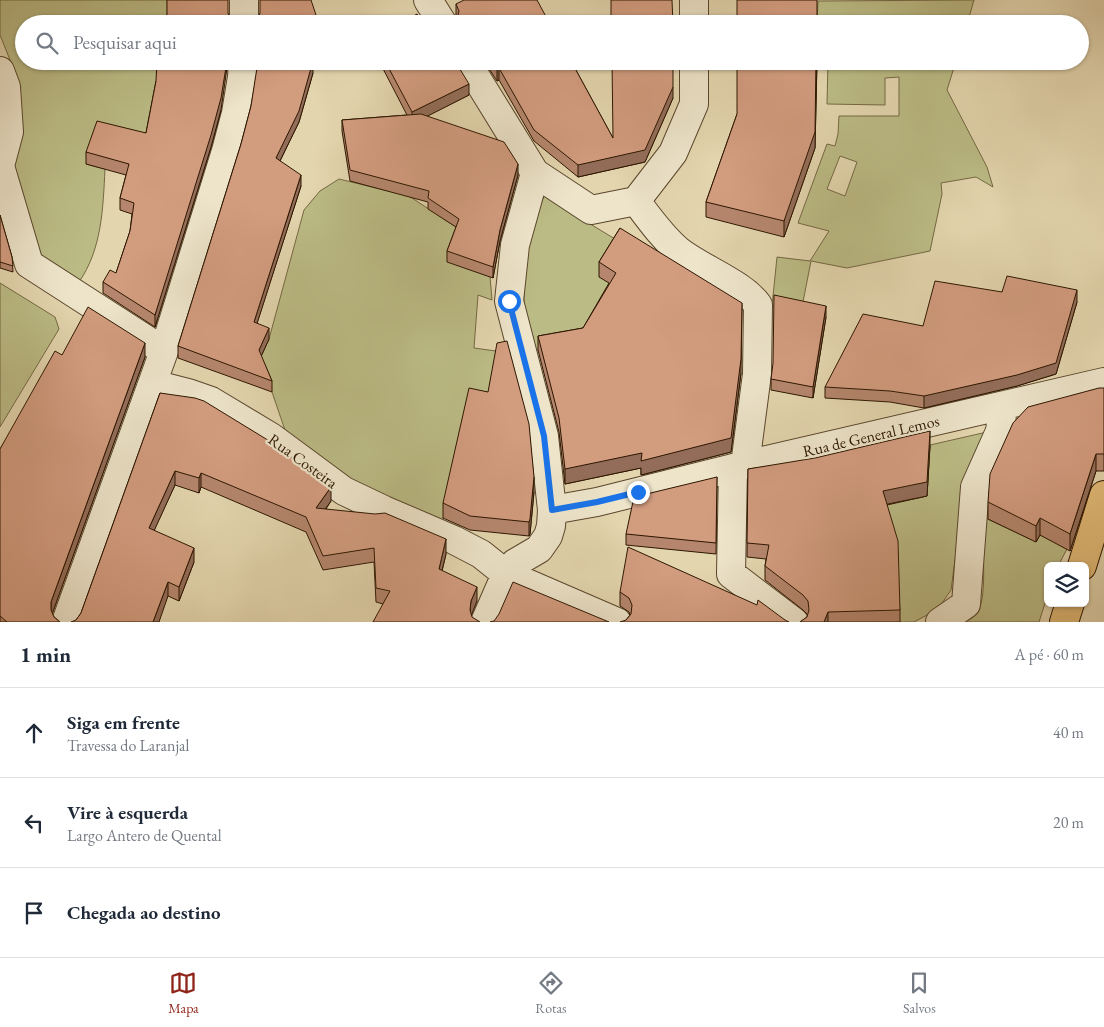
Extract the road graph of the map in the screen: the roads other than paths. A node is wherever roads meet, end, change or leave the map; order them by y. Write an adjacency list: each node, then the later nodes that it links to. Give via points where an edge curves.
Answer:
1 (244, 0): 4 (street)
2 (428, 0): 5 (street)
3 (694, 0): 6 (street)
4 (244, 15)
5 (437, 15)
6 (694, 15)
7 (242, 70): 13 (street, via 226,151)
8 (472, 70): 11 (street)
9 (694, 70): 12 (street, via 694,104 673,153)
10 (0, 71): 13 (street, via 6,87 9,132 0,166 29,264)
11 (535, 173): 12 (street, via 592,210); 19 (street, via 515,245 509,301 544,436)
12 (636, 201): 17 (street, via 679,251 744,291 758,305 757,374)
13 (164, 351): 15 (street)
14 (1104, 382): 16 (street, Rua de General Lemos)
15 (153, 384): 21 (street, Rua Costeira, via 211,401 271,437 344,491 454,540 481,554); 24 (street)
16 (1003, 406): 17 (street, Rua de General Lemos); 27 (street, via 1000,431 975,487 966,604)
17 (739, 466): 19 (street, Rua de General Lemos, via 597,502); 26 (street, via 732,574)
18 (1104, 495): 20 (main road)
19 (552, 510): 21 (street, via 548,536 539,549 515,563)
20 (1083, 562)
21 (506, 574): 23 (street, Rua Costeira); 25 (street)
22 (1069, 607): 28 (main road)
23 (615, 621)
24 (66, 622)
25 (485, 622)
26 (794, 622)
27 (940, 622)
28 (1064, 622)

